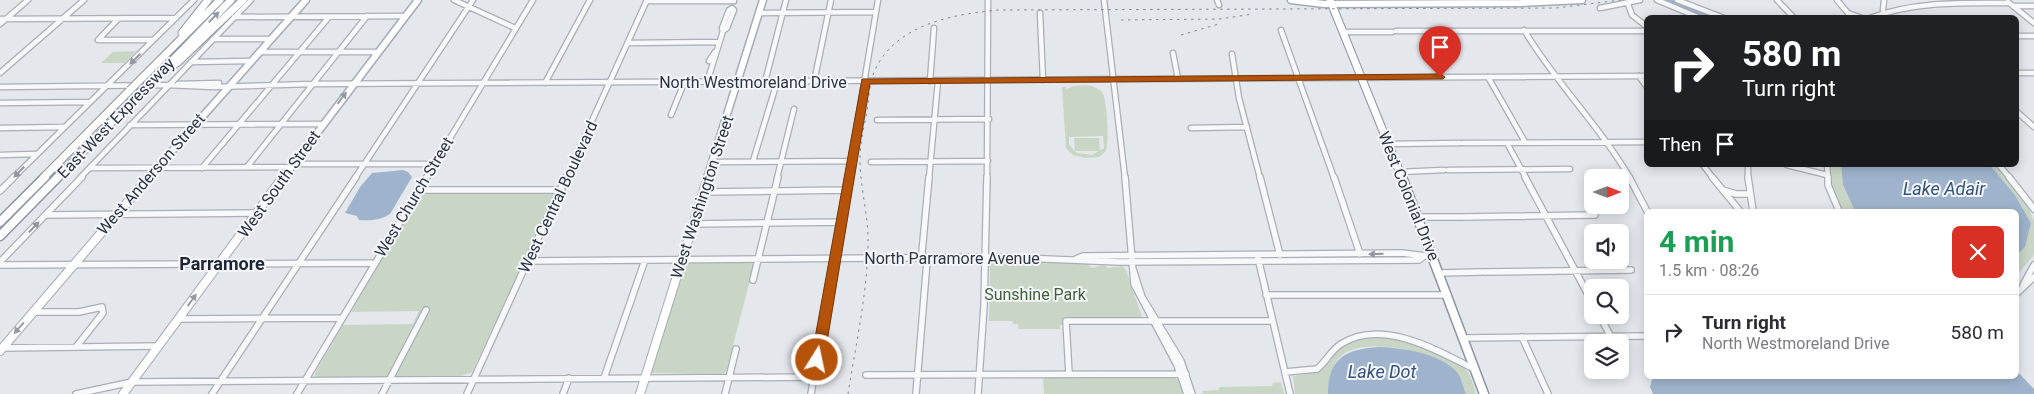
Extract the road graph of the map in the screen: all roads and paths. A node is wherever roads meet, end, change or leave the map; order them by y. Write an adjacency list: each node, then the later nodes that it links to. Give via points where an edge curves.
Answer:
1 (28, 0): 63 (street)
2 (84, 0): 64 (street)
3 (194, 0): 62 (street)
4 (208, 0): 81 (highway)
5 (220, 0): 81 (highway, East-West Expressway)
6 (231, 0): 102 (highway, East-West Expressway, one-way to 6)
7 (243, 0): 102 (highway, via 178,62)
8 (251, 0): 59 (street)
9 (306, 0): 60 (main road, West Anderson Street)
10 (418, 0): 58 (main road, West South Street)
11 (454, 0): 42 (street)
12 (473, 0): 42 (street)
13 (533, 0): 68 (street, West Church Street)
14 (590, 0): 115 (street)
15 (647, 0): 16 (street); 80 (street, West Central Boulevard)
16 (734, 0): 79 (street)
17 (764, 0): 47 (main road, West Washington Street)
18 (786, 0): 48 (street)
19 (830, 0): 45 (street)
20 (878, 0): 46 (street)
21 (988, 0): 105 (street)
22 (1104, 0): 107 (street)
23 (1217, 0): 39 (street)
24 (1291, 0): 34 (main road, via 1321,4)
25 (1582, 0): 34 (main road, via 1511,3)
26 (1640, 0): 37 (street)
27 (1657, 0): 51 (street)
28 (1677, 0): 35 (street)
29 (1777, 0): 53 (street)
30 (1837, 0): 50 (street)
31 (1884, 0): 44 (street)
32 (1911, 0): 40 (street)
33 (1919, 0): 38 (street)
34 (1327, 1): 73 (highway, West Colonial Drive)
35 (1686, 1): 52 (street)
36 (2009, 3): 38 (street); 41 (street); 65 (street)
37 (1628, 4): 43 (street); 67 (street, via 1632,15)
38 (1929, 4): 40 (street)
39 (1219, 5)
40 (1904, 5): 44 (street)
41 (2034, 6)
42 (468, 7): 68 (street); 122 (street)
43 (1600, 8)
44 (1884, 10): 55 (street)
45 (828, 12): 46 (street); 48 (street); 114 (street)
46 (876, 12): 108 (street)
47 (760, 13): 48 (street); 111 (main road, West Washington Street)
48 (783, 13): 112 (street)
49 (1040, 13): 106 (street)
50 (1848, 13): 54 (street)
51 (1693, 15)
52 (1717, 15)
53 (1791, 15)
54 (1854, 15)
55 (1875, 15)
56 (330, 16): 57 (street); 60 (street); 83 (street)
57 (367, 16): 58 (street); 84 (street)
58 (405, 16): 85 (main road, West South Street)
59 (234, 17): 60 (street); 76 (street)
60 (290, 17): 77 (main road, West Anderson Street)
61 (119, 18): 62 (street); 64 (street); 78 (street, via 98,40)
62 (176, 18): 78 (street)
63 (3, 19): 64 (street); 66 (street)
64 (63, 19): 92 (street)
65 (2034, 23)
66 (0, 24)
67 (1644, 24)
68 (515, 28): 123 (street, West Church Street)
69 (934, 28): 109 (street)
70 (1281, 30): 100 (street)
71 (1524, 30): 72 (street); 73 (street); 96 (street)
72 (1644, 31)
73 (1343, 32): 101 (highway, West Colonial Drive)
74 (2019, 36): 75 (street)
75 (2034, 36)
76 (213, 39): 77 (street); 91 (street)
77 (270, 39): 82 (main road, West Anderson Street)
78 (153, 40): 126 (street, one-way to 126)
79 (719, 42): 80 (street); 86 (street)
80 (628, 43): 116 (street, West Central Boulevard)
81 (173, 48): 196 (highway, East-West Expressway, bridge)
82 (259, 52): 83 (street); 89 (main road, West Anderson Street)
83 (300, 52): 84 (street); 119 (street)
84 (338, 52): 85 (street); 120 (street)
85 (376, 52): 121 (main road, West South Street)
86 (715, 52): 90 (street); 95 (street)
87 (1174, 52): 103 (street)
88 (1232, 54): 104 (street)
89 (250, 61): 91 (street); 125 (main road, West Anderson Street)
90 (709, 61)
91 (191, 62): 124 (street)
92 (0, 73)
93 (2019, 73): 94 (street)
94 (2034, 73)
95 (709, 76)
96 (1554, 76): 97 (street, North Westmoreland Drive); 99 (street, North Westmoreland Drive); 148 (street)
97 (1639, 76): 98 (street, North Westmoreland Drive); 118 (street)
98 (1644, 76)
99 (1488, 77): 101 (street, North Westmoreland Drive); 147 (street)
100 (1299, 78): 101 (street, North Westmoreland Drive); 104 (street, North Westmoreland Drive); 202 (street)
101 (1362, 78): 150 (highway, West Colonial Drive)
102 (154, 79): 184 (highway, East-West Expressway, bridge)
103 (1178, 79): 104 (street, North Westmoreland Drive); 107 (street, North Westmoreland Drive)
104 (1236, 79): 142 (street)
105 (989, 80): 106 (street, North Westmoreland Drive); 110 (street, North Westmoreland Drive); 134 (street)
106 (1043, 80): 107 (street, North Westmoreland Drive)
107 (1115, 80): 213 (street)
108 (865, 81): 109 (street, North Westmoreland Drive); 114 (street, North Westmoreland Drive); 155 (street)
109 (930, 81): 110 (street, North Westmoreland Drive)
110 (938, 81): 133 (street)
111 (738, 82): 112 (street, North Westmoreland Drive); 117 (street, North Westmoreland Drive); 158 (main road, West Washington Street)
112 (764, 82): 113 (street, North Westmoreland Drive)
113 (777, 82): 114 (street, North Westmoreland Drive); 153 (street)
114 (814, 82)
115 (545, 83): 116 (street, North Westmoreland Drive); 123 (street, North Westmoreland Drive)
116 (610, 83): 117 (street, North Westmoreland Drive); 178 (street, West Central Boulevard)
117 (684, 83): 132 (street)
118 (1644, 83)
119 (272, 84): 120 (street, North Westmoreland Drive); 125 (street, North Westmoreland Drive); 136 (street)
120 (312, 84): 121 (street, North Westmoreland Drive); 137 (street)
121 (352, 84): 122 (street, North Westmoreland Drive); 138 (main road, West South Street, one-way to 121)
122 (417, 84): 123 (street, North Westmoreland Drive); 160 (street)
123 (481, 84): 161 (street, West Church Street)
124 (168, 85): 125 (street, North Westmoreland Drive); 126 (street, North Westmoreland Drive); 139 (street)
125 (229, 85): 140 (main road, West Anderson Street)
126 (106, 86): 127 (street, North Westmoreland Drive); 128 (street)
127 (0, 88)
128 (90, 102): 129 (street); 141 (street)
129 (0, 103)
130 (794, 110): 154 (street)
131 (2019, 114): 143 (street)
132 (671, 115)
133 (935, 119): 134 (street); 135 (street); 156 (street)
134 (989, 119): 157 (street)
135 (877, 120)
136 (238, 124): 137 (street); 140 (street); 171 (street)
137 (281, 124): 138 (street); 163 (street)
138 (323, 124): 162 (main road, West South Street)
139 (130, 125): 140 (street); 169 (street)
140 (194, 125): 170 (main road, West Anderson Street)
141 (64, 127): 144 (street); 151 (street)
142 (1247, 127): 145 (street); 203 (street)
143 (2034, 127)
144 (0, 128)
145 (1191, 128)
146 (1507, 142): 147 (street); 150 (street); 172 (street)
147 (1524, 142): 148 (street)
148 (1605, 142): 149 (street); 185 (street)
149 (1644, 142)
150 (1388, 144): 174 (highway, West Colonial Drive)
151 (37, 154): 152 (street); 180 (street, one-way to 180)
152 (0, 155)
153 (752, 161): 154 (street); 158 (street)
154 (782, 161): 155 (street); 181 (street)
155 (851, 161): 179 (street)
156 (931, 161): 157 (street); 159 (street); 206 (street)
157 (988, 161): 205 (street)
158 (713, 162): 182 (main road, West Washington Street)
159 (871, 162)
160 (364, 164): 161 (street); 162 (street); 214 (street)
161 (434, 164): 177 (street, West Church Street)
162 (293, 166): 163 (street); 190 (main road, West South Street)
163 (247, 167): 171 (street)
164 (1704, 167): 176 (street)
165 (1748, 167): 183 (street)
166 (1795, 167): 175 (street)
167 (1828, 167): 175 (street)
168 (2001, 167): 189 (street)
169 (91, 168): 170 (street); 192 (street)
170 (156, 168): 171 (street); 191 (main road, West Anderson Street)
171 (202, 168)
172 (1521, 169): 173 (street); 174 (street); 194 (street)
173 (1570, 169)
174 (1400, 172): 195 (highway, West Colonial Drive)
175 (1827, 175): 188 (street)
176 (1720, 189): 183 (street); 186 (street)
177 (418, 190): 178 (street); 215 (street, West Church Street)
178 (562, 190): 212 (street, West Central Boulevard)
179 (847, 190): 181 (street); 197 (street)
180 (0, 191)
181 (775, 191): 182 (street); 198 (street)
182 (703, 192): 199 (main road, West Washington Street)
183 (1749, 194): 187 (street)
184 (39, 197): 200 (highway, East-West Expressway); 201 (highway)
185 (1646, 209)
186 (1738, 209)
187 (1753, 209)
188 (1838, 209)
189 (2034, 209)
190 (258, 213): 191 (street); 217 (main road, West South Street)
191 (117, 214): 192 (street); 218 (main road, West Anderson Street)
192 (46, 215): 216 (street, one-way to 192)
193 (1595, 215): 194 (street)
194 (1546, 216): 195 (street); 221 (street)
195 (1418, 218): 204 (highway, West Colonial Drive)
196 (0, 221)
197 (841, 222): 198 (street); 209 (street)
198 (767, 223): 199 (street); 208 (street)
199 (693, 224): 211 (main road, West Washington Street)
200 (0, 236)
201 (0, 242)
202 (1360, 254): 203 (street, North Parramore Avenue); 204 (street, North Parramore Avenue, one-way to 202)
203 (1280, 255): 207 (street, North Parramore Avenue)
204 (1428, 256): 207 (street, North Parramore Avenue, via 1419,260); 222 (highway, West Colonial Drive)
205 (985, 257): 206 (street, North Parramore Avenue); 213 (street, North Parramore Avenue); 248 (street)
206 (922, 258): 209 (street, North Parramore Avenue); 252 (street, via 927,262)
207 (1258, 258): 213 (street, North Parramore Avenue); 228 (street)
208 (758, 259): 209 (street, North Parramore Avenue); 211 (street, North Parramore Avenue); 224 (street)
209 (834, 259): 254 (street)
210 (645, 260): 211 (street, North Parramore Avenue); 212 (street, North Parramore Avenue); 256 (street)
211 (682, 260): 257 (main road, West Washington Street)
212 (528, 262): 259 (street, West Central Boulevard)
213 (1132, 262): 235 (street, via 1142,297)
214 (298, 263): 215 (street); 217 (street); 234 (street)
215 (375, 263): 232 (street, West Church Street)
216 (0, 264): 218 (street)
217 (220, 264): 218 (street); 233 (main road, West South Street, one-way to 217)
218 (74, 265): 231 (main road, West Anderson Street)
219 (2034, 266): 226 (street)
220 (1631, 270): 221 (street)
221 (1576, 271): 222 (street); 225 (street)
222 (1439, 273): 229 (highway, West Colonial Drive)
223 (2034, 277): 226 (street)
224 (754, 280)
225 (1584, 286)
226 (2023, 286): 227 (street)
227 (2019, 291)
228 (1266, 295): 229 (street); 236 (street)
229 (1448, 295): 240 (highway, West Colonial Drive)
230 (426, 310): 258 (street)
231 (33, 312): 243 (street, via 104,309); 244 (main road, West Anderson Street, one-way to 244)
232 (342, 318): 234 (street); 260 (street, West Church Street)
233 (178, 319): 234 (street); 242 (main road, West South Street)
234 (262, 319): 262 (street)
235 (1154, 321): 236 (street); 249 (street, via 1066,321); 250 (street)
236 (1272, 321): 247 (street)
237 (1629, 336): 238 (street)
238 (1644, 336)
239 (1584, 337): 241 (street)
240 (1464, 338): 241 (street); 246 (highway, West Colonial Drive)
241 (1522, 338): 279 (street)
242 (158, 346): 243 (street); 261 (main road, West South Street)
243 (76, 347): 244 (street)
244 (1, 349)
245 (736, 350): 253 (street)
246 (1475, 369): 247 (street, via 1422,344 1397,337 1376,336 1355,338 1340,344 1318,369); 278 (highway, West Colonial Drive)
247 (1285, 372): 277 (street)
248 (978, 373): 249 (street); 252 (street); 274 (street)
249 (1069, 374): 250 (street)
250 (1183, 374): 275 (street); 276 (street)
251 (866, 375): 252 (street)
252 (918, 375): 273 (street)
253 (730, 377): 254 (street); 257 (street); 271 (street)
254 (814, 377): 272 (street)
255 (569, 378): 256 (street); 259 (street); 269 (street)
256 (604, 378): 257 (street)
257 (645, 378): 270 (main road, West Washington Street)
258 (390, 379): 259 (street); 260 (street); 267 (street)
259 (474, 379): 268 (street, West Central Boulevard)
260 (305, 380): 262 (street); 266 (street, West Church Street)
261 (132, 382): 262 (street); 263 (street); 264 (main road, West South Street)
262 (220, 382): 265 (street)
263 (76, 394)
264 (123, 394)
265 (212, 394)
266 (297, 394)
267 (382, 394)
268 (467, 394)
269 (563, 394)
270 (640, 394)
271 (726, 394)
272 (811, 394)
273 (916, 394)
274 (978, 394)
275 (1187, 394)
276 (1192, 394)
277 (1290, 394)
278 (1484, 394)
279 (1548, 394)

